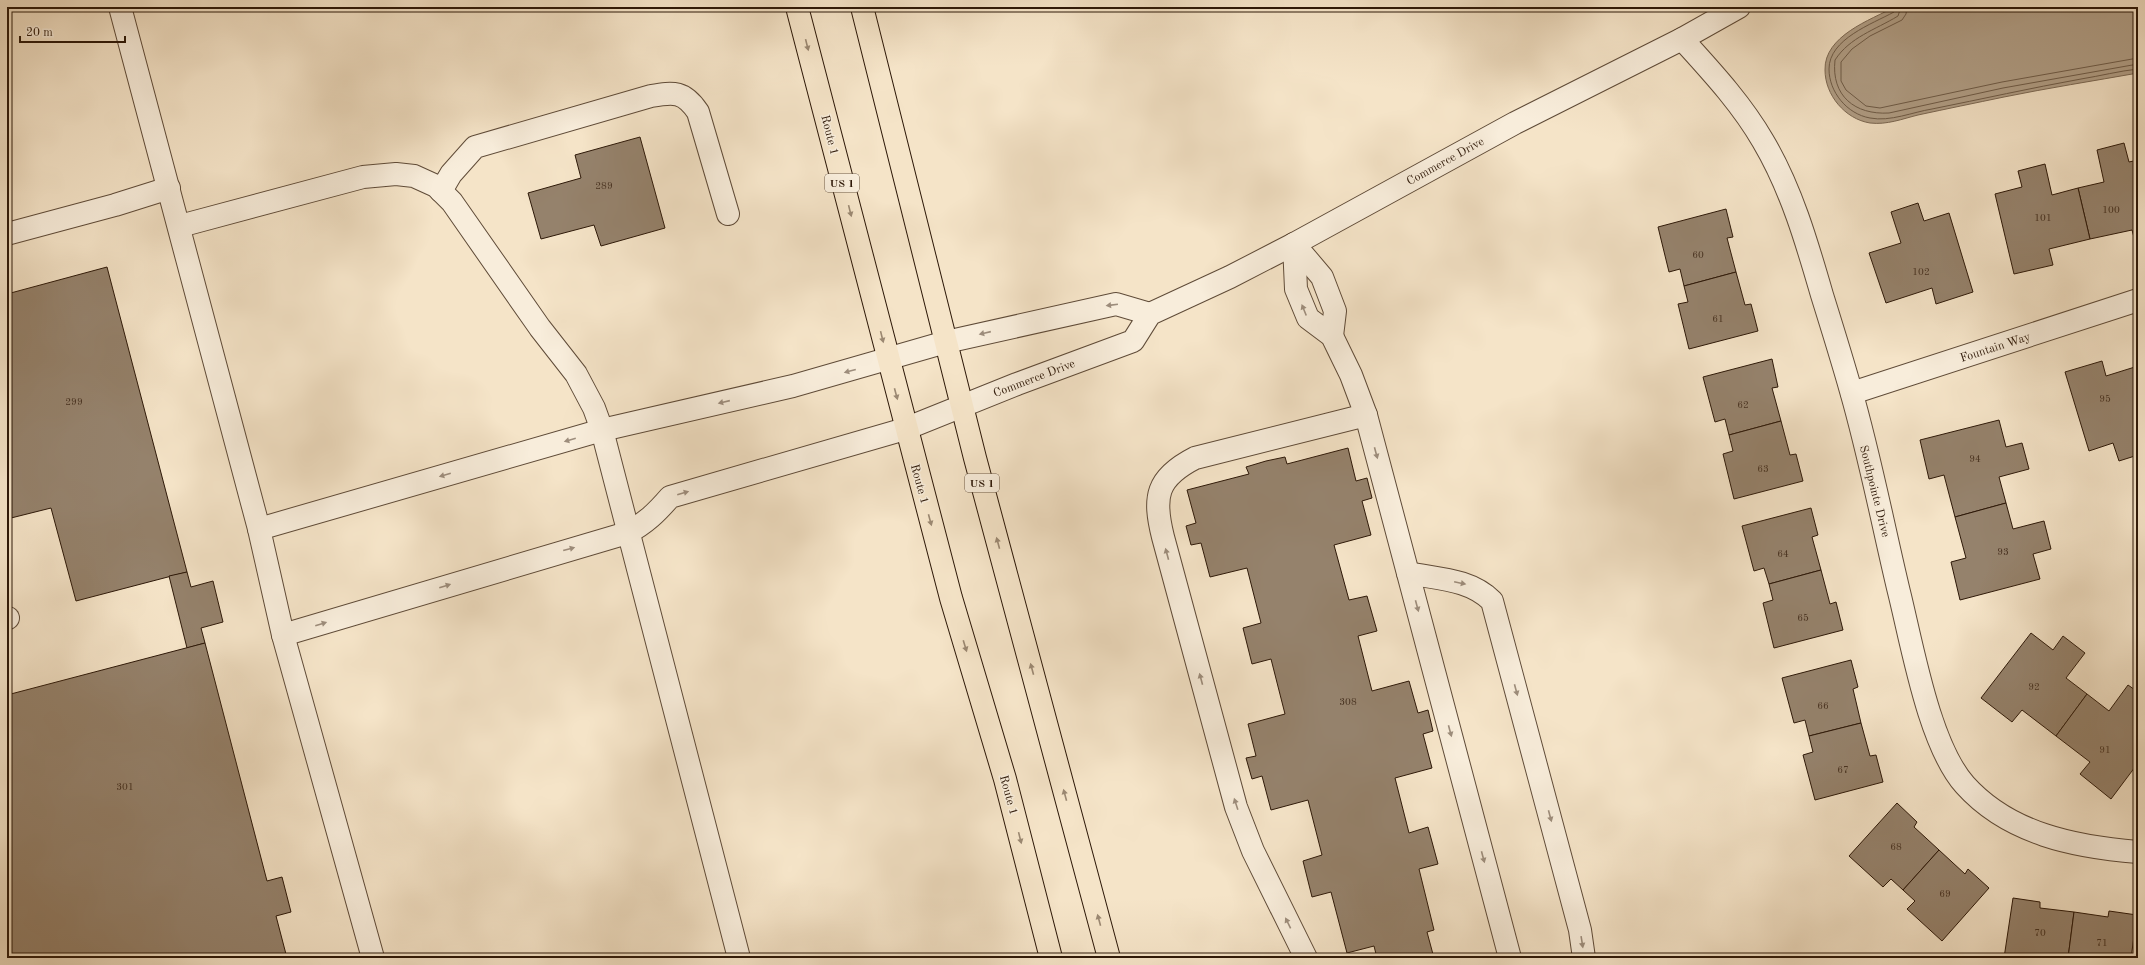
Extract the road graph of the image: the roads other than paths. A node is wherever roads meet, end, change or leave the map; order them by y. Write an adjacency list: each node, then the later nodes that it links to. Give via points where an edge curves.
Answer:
1 (120, 7): 6 (street)
2 (797, 7): 16 (main road, Route 1 / US 1, one-way to 16)
3 (862, 7): 15 (main road, US 1)
4 (1739, 7): 5 (street, Commerce Drive)
5 (1682, 39): 11 (street, Commerce Drive, via 1515,122); 17 (street, Southpointe Drive, via 1725,86 1764,141 1791,199)
6 (169, 188): 9 (street); 10 (street)
7 (440, 191): 8 (street, via 475,147 651,96 674,94 682,95 691,101 698,112); 9 (street, via 436,186 414,176 396,174 363,177); 21 (street, via 452,202 540,328 576,374 594,408)
8 (728, 214)
9 (180, 226): 22 (street)
10 (7, 234)
11 (1294, 244): 13 (street, Commerce Drive); 14 (street, via 1322,277 1335,311); 14 (street, one-way to 11, via 1308,318 1296,289)
12 (2138, 300): 17 (street, Fountain Way)
13 (1150, 314): 15 (street, one-way to 15, via 1116,304); 18 (street, Commerce Drive, via 1134,341)
14 (1332, 336): 19 (street, via 1351,375)
15 (946, 342): 16 (street); 18 (main road, US 1)
16 (887, 359): 20 (main road, Route 1 / US 1, one-way to 20); 21 (street, one-way to 21, via 793,386)
17 (1852, 393): 26 (street, Southpointe Drive, via 1919,673 1941,746 1952,767 1963,784 1977,797 2021,827 2098,849)
18 (963, 406): 20 (street, Commerce Drive); 30 (main road, US 1, one-way to 18)
19 (1366, 415): 24 (street, one-way to 24); 31 (street, one-way to 19, via 1252,850 1236,807 1171,568 1157,506 1163,485 1171,472 1195,458)
20 (905, 428): 23 (street, Commerce Drive, one-way to 20, via 639,528 670,497); 29 (main road, Route 1 / US 1, one-way to 29, via 950,598 1005,779)
21 (602, 430): 22 (street, one-way to 22); 23 (street)
22 (259, 529): 25 (street)
23 (627, 533): 25 (street, Commerce Drive, one-way to 23); 28 (street)
24 (1408, 573): 32 (street, one-way to 32); 33 (street, one-way to 33, via 1471,585 1492,601 1580,930)
25 (283, 635): 27 (street)
26 (2138, 852)
27 (373, 958)
28 (739, 958)
29 (1051, 958)
30 (1109, 958)
31 (1306, 958)
32 (1510, 958)
33 (1584, 958)

